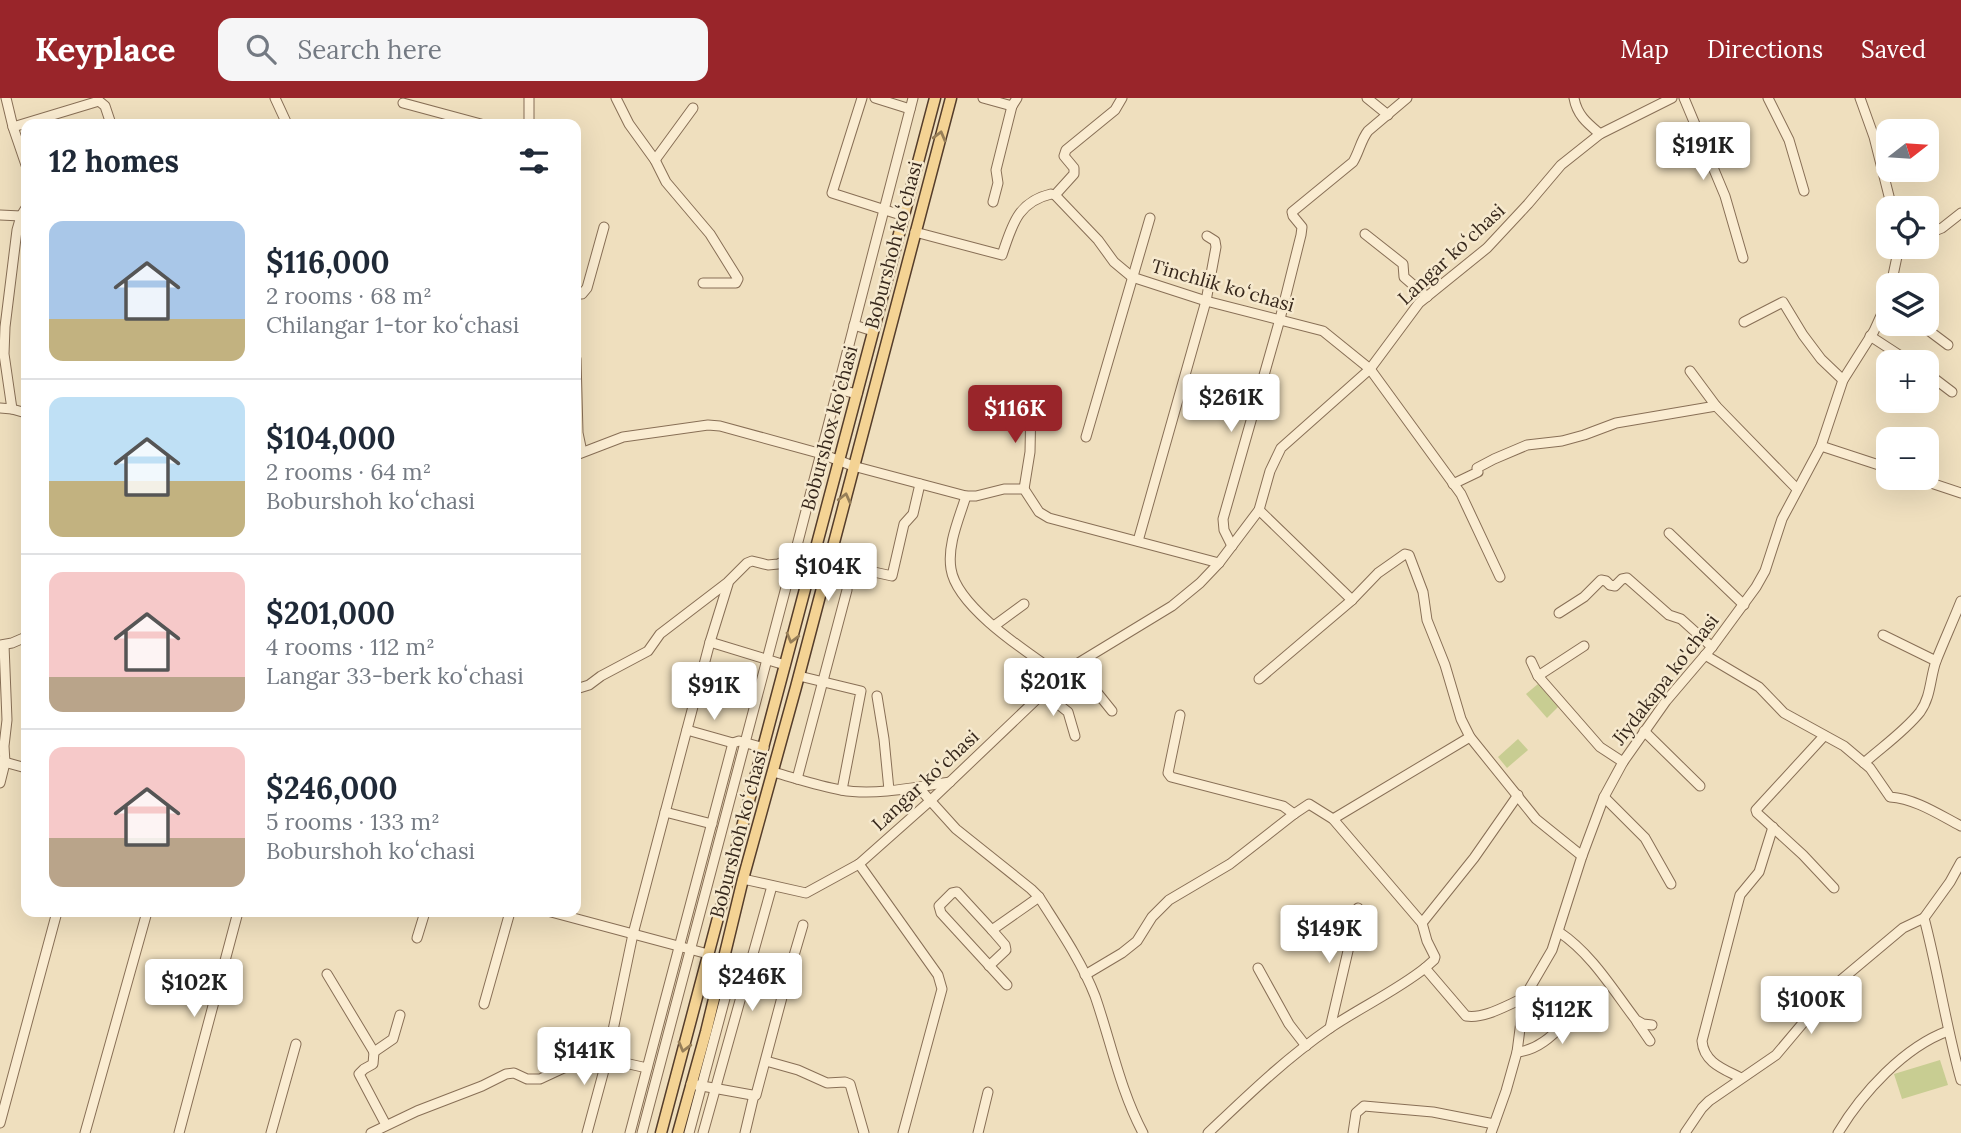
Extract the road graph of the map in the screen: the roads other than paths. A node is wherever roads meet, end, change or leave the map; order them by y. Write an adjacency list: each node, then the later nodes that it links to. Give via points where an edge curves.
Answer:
1 (6, 98): 33 (street)
2 (275, 98): 29 (street)
3 (529, 98): 31 (street)
4 (616, 98): 36 (street, via 628,124)
5 (862, 98): 41 (street, via 832,193)
6 (876, 98): 20 (street)
7 (913, 98): 25 (street)
8 (935, 98): 44 (main road, Boburshox ko'chasi)
9 (951, 98): 50 (main road, Boburshoh koʻchasi, one-way to 9)
10 (983, 98): 22 (street)
11 (1122, 98): 38 (street, via 1115,110 1066,150 1064,156 1074,174)
12 (1367, 98): 26 (street)
13 (1407, 98): 26 (street)
14 (1574, 98): 34 (street, via 1576,110)
15 (1672, 98): 34 (street, Langar koʻchasi)
16 (1684, 98): 53 (street, via 1725,196)
17 (1768, 98): 37 (street)
18 (1860, 98): 39 (street)
19 (100, 100): 21 (street); 28 (street)
20 (891, 100): 25 (street)
21 (81, 102): 27 (street)
22 (1015, 102): 40 (street, via 996,170)
23 (403, 103): 30 (street)
24 (693, 108): 36 (street)
25 (910, 109): 41 (street)
26 (1388, 115): 59 (street, via 1367,131 1353,162 1292,212 1302,227)
27 (35, 119)
28 (109, 119)
29 (285, 119)
30 (450, 119)
31 (529, 119)
32 (21, 124): 33 (street)
33 (13, 127): 35 (street)
34 (1600, 134): 57 (street, Langar koʻchasi, via 1561,165 1487,248)
35 (21, 150)
36 (655, 160): 55 (street, via 666,182 710,234 738,279 736,283)
37 (1804, 191)
38 (1055, 195): 50 (street, via 1032,201 1020,212 1002,255); 54 (street, Tinchlik koʻchasi)
39 (1889, 196)
40 (993, 202)
41 (883, 210): 44 (street); 62 (street)
42 (1961, 213): 48 (street)
43 (0, 215): 45 (street)
44 (904, 216): 63 (main road, Boburshox ko'chasi)
45 (21, 218)
46 (1150, 218): 54 (street)
47 (604, 227): 56 (street, via 587,288)
48 (1939, 229)
49 (21, 231): 78 (street, via 4,340)
50 (915, 232): 86 (main road, Boburshoh koʻchasi)
51 (1366, 234): 57 (street, via 1403,264 1404,277)
52 (1207, 236): 58 (street, via 1216,247)
53 (1743, 258)
54 (1132, 277): 58 (street, Tinchlik koʻchasi); 80 (street)
55 (703, 283)
56 (581, 294)
57 (1427, 297): 68 (street, Langar koʻchasi)
58 (1206, 301): 59 (street, Tinchlik koʻchasi); 96 (street)
59 (1280, 319): 68 (street, Tinchlik koʻchasi, via 1323,331); 97 (street, via 1223,519)
60 (1744, 322): 70 (street, via 1783,302 1802,335)
61 (1876, 324): 64 (street, Jiydakapa ko'chasi)
62 (854, 325): 63 (street); 72 (street)
63 (873, 331): 74 (main road, Boburshox ko'chasi)
64 (1870, 336): 67 (street); 70 (street, Jiydakapa ko'chasi)
65 (1936, 336): 66 (street)
66 (1948, 345)
67 (1892, 350)
68 (1370, 369): 88 (street, Tinchlik koʻchasi); 94 (street, Langar koʻchasi, via 1280,449)
69 (1690, 371): 76 (street)
70 (1843, 380): 81 (street, Jiydakapa ko'chasi)
71 (1939, 382): 73 (street)
72 (837, 389): 74 (street); 83 (street)
73 (1952, 392)
74 (857, 394): 84 (main road, Boburshox ko'chasi)
75 (1031, 402): 90 (street)
76 (1716, 406): 88 (street, via 1616,423 1584,436 1527,445 1494,458); 91 (street)
77 (0, 408): 78 (street)
78 (12, 409): 79 (street)
79 (21, 412)
80 (1086, 437)
81 (1821, 446): 85 (street); 91 (street, Jiydakapa ko'chasi)
82 (581, 453): 83 (street, via 622,437 708,425)
83 (822, 454): 84 (street); 98 (street)
84 (839, 460): 86 (street); 99 (main road, Boburshox ko'chasi)
85 (1876, 464)
86 (853, 467): 87 (street); 121 (main road, Boburshoh koʻchasi, one-way to 86)
87 (920, 484): 93 (street); 125 (street, via 913,513 904,524 892,576 847,566 847,590)
88 (1453, 484): 101 (street, Tinchlik koʻchasi)
89 (1939, 486): 92 (street)
90 (1024, 489): 93 (street); 96 (street, via 1039,512 1049,518)
91 (1797, 489): 106 (street, Jiydakapa ko'chasi, via 1765,571)
92 (1961, 493)
93 (966, 496): 108 (street, via 950,554 951,570 961,593)
94 (1259, 510): 97 (street, Langar koʻchasi); 103 (street)
95 (1669, 533): 106 (street)
96 (1138, 541): 100 (street)
97 (1232, 547): 100 (street, Langar koʻchasi)
98 (794, 557): 99 (street); 102 (street, via 768,565 752,561); 116 (street)
99 (812, 562): 119 (main road, Boburshox ko'chasi, one-way to 119)
100 (1219, 563): 120 (street, Langar koʻchasi, via 1172,606)
101 (1500, 577)
102 (729, 582): 111 (street); 126 (street, via 660,634 648,651)
103 (1352, 600): 124 (street); 135 (street, via 1378,573 1409,555 1423,592 1427,620)
104 (1961, 601): 118 (street)
105 (1024, 604): 108 (street)
106 (1744, 605): 114 (street, Jiydakapa ko'chasi)
107 (1559, 613): 114 (street, via 1601,580 1615,586 1627,578)
108 (994, 626): 122 (street)
109 (1883, 635): 118 (street)
110 (21, 639): 112 (street)
111 (710, 642): 116 (street); 131 (street)
112 (2, 645): 139 (street, via 7,720)
113 (1584, 646): 123 (street)
114 (1712, 647): 115 (street, Jiydakapa ko'chasi)
115 (1705, 656): 132 (street, Jiydakapa ko'chasi); 134 (street, via 1759,687 1784,713)
116 (767, 660): 119 (street); 136 (street)
117 (1531, 661): 123 (street)
118 (1936, 661): 141 (street, via 1920,711)
119 (785, 665): 138 (main road, Boburshox ko'chasi)
120 (1075, 666): 122 (street, Langar koʻchasi); 129 (street)
121 (799, 676): 125 (street); 143 (main road, Boburshoh koʻchasi)
122 (1061, 676): 127 (street, Langar koʻchasi)
123 (1538, 676): 140 (street, via 1600,747)
124 (1259, 679)
125 (823, 682): 144 (street); 149 (street, via 861,691)
126 (581, 687)
127 (1044, 693): 133 (street, via 1068,712); 145 (street, Langar koʻchasi)
128 (877, 696): 150 (street)
129 (1112, 711)
130 (1180, 715): 155 (street, via 1171,777 1283,806)
131 (687, 730): 137 (street); 154 (street)
132 (1644, 731): 140 (street, Jiydakapa ko'chasi); 147 (street)
133 (1075, 736)
134 (1824, 736): 141 (street); 159 (street, via 1758,807 1757,813)
135 (1470, 737): 151 (street); 156 (street)
136 (745, 742): 137 (street); 138 (street); 183 (street)
137 (733, 743): 157 (street)
138 (764, 748): 184 (main road, Boburshox ko'chasi)
139 (3, 762): 142 (street); 146 (street)
140 (1623, 762): 152 (street, Jiydakapa ko'chasi)
141 (1864, 763): 158 (street, via 1890,797 1917,803)
142 (21, 767)
143 (773, 772): 144 (street); 163 (main road, Boburshoh koʻchasi)
144 (797, 779): 149 (street)
145 (951, 782): 148 (street); 153 (street, Langar koʻchasi)
146 (0, 783)
147 (1700, 786)
148 (918, 787): 150 (street); 153 (street)
149 (842, 790): 150 (street)
150 (889, 790)
151 (1518, 795): 160 (street, via 1536,820); 176 (street)
152 (1604, 797): 160 (street, Jiydakapa ko'chasi); 164 (street, via 1645,838)
153 (930, 801): 162 (street, Langar koʻchasi); 167 (street, via 956,829)
154 (665, 812): 157 (street); 180 (street)
155 (1294, 814): 156 (street, via 1309,804); 190 (street, via 1230,864 1169,900 1137,941)
156 (1333, 819): 176 (street)
157 (712, 824): 182 (street)
158 (1961, 826)
159 (1773, 827): 166 (street); 211 (street, via 1759,872 1740,895 1702,1041 1708,1059)
160 (1582, 856): 179 (street, Jiydakapa ko'chasi)
161 (1961, 862): 175 (street)
162 (859, 864): 165 (street, Langar koʻchasi, via 806,893); 234 (street, via 938,975 942,989)
163 (743, 878): 165 (street, Langar koʻchasi); 188 (main road, Boburshoh koʻchasi)
164 (1671, 884)
165 (772, 886): 191 (street)
166 (1834, 888)
167 (1039, 897): 178 (street); 190 (street)
168 (1358, 908): 200 (street)
169 (56, 917): 217 (street)
170 (146, 917): 223 (street)
171 (237, 917): 224 (street)
172 (423, 917): 181 (street)
173 (509, 917): 195 (street)
174 (570, 917): 180 (street)
175 (1924, 918): 201 (street); 211 (street, via 1903,928 1835,985 1776,1055)
176 (1422, 922): 187 (street, via 1435,957)
177 (803, 925): 193 (street)
178 (992, 930): 185 (street, via 1006,950); 185 (street, via 957,892 939,906)
179 (1559, 932): 194 (street, Jiydakapa ko'chasi); 198 (street, via 1590,960)
180 (634, 934): 182 (street); 205 (street)
181 (417, 938)
182 (680, 946): 183 (street); 210 (street)
183 (690, 949): 184 (street); 229 (street)
184 (708, 954): 230 (main road, Boburshox ko'chasi, one-way to 230)
185 (989, 966): 192 (street)
186 (1258, 968): 204 (street)
187 (1425, 968): 194 (street, via 1466,1016 1488,1013); 200 (street)
188 (726, 971): 191 (street); 213 (main road, Boburshoh koʻchasi)
189 (327, 974): 206 (street)
190 (1085, 975): 236 (street)
191 (747, 976): 193 (street); 214 (street)
192 (1007, 985)
193 (785, 986): 209 (street)
194 (1524, 998): 207 (street, Jiydakapa ko'chasi)
195 (484, 1004)
196 (1594, 1009): 207 (street, via 1575,1013 1549,1038)
197 (400, 1015): 206 (street, via 393,1039)
198 (1636, 1020): 199 (street); 202 (street)
199 (1652, 1025)
200 (1330, 1028): 204 (street)
201 (1948, 1031): 212 (street); 239 (street, via 1932,1037 1879,1080)
202 (1650, 1041)
203 (296, 1044): 225 (street)
204 (1306, 1046): 237 (street)
205 (609, 1047): 208 (street); 218 (street, via 540,1079 506,1074)
206 (374, 1052): 218 (street, via 373,1064 359,1074)
207 (1517, 1052): 220 (street, Jiydakapa ko'chasi)
208 (607, 1059): 210 (street); 227 (street)
209 (766, 1060): 216 (street); 233 (street, via 827,1083 850,1084)
210 (647, 1068): 228 (street)
211 (1741, 1078): 222 (street, via 1709,1101)
212 (1961, 1080)
213 (697, 1085): 214 (street); 219 (main road, Boburshoh koʻchasi)
214 (715, 1089): 216 (street); 221 (street)
215 (988, 1092): 235 (street)
216 (754, 1095): 232 (street)
217 (0, 1123)
218 (386, 1125): 226 (street)
219 (688, 1125): 221 (street); 231 (main road, Boburshoh koʻchasi)
220 (1493, 1128): 238 (street, via 1433,1112 1364,1106 1356,1113)
221 (704, 1130)
222 (1686, 1132)
223 (85, 1133)
224 (179, 1133)
225 (271, 1133)
226 (371, 1133)
227 (587, 1133)
228 (630, 1133)
229 (642, 1133)
230 (661, 1133)
231 (678, 1133)
232 (745, 1133)
233 (864, 1133)
234 (902, 1133)
235 (978, 1133)
236 (1143, 1133)
237 (1208, 1133)
238 (1353, 1133)
239 (1838, 1133)

